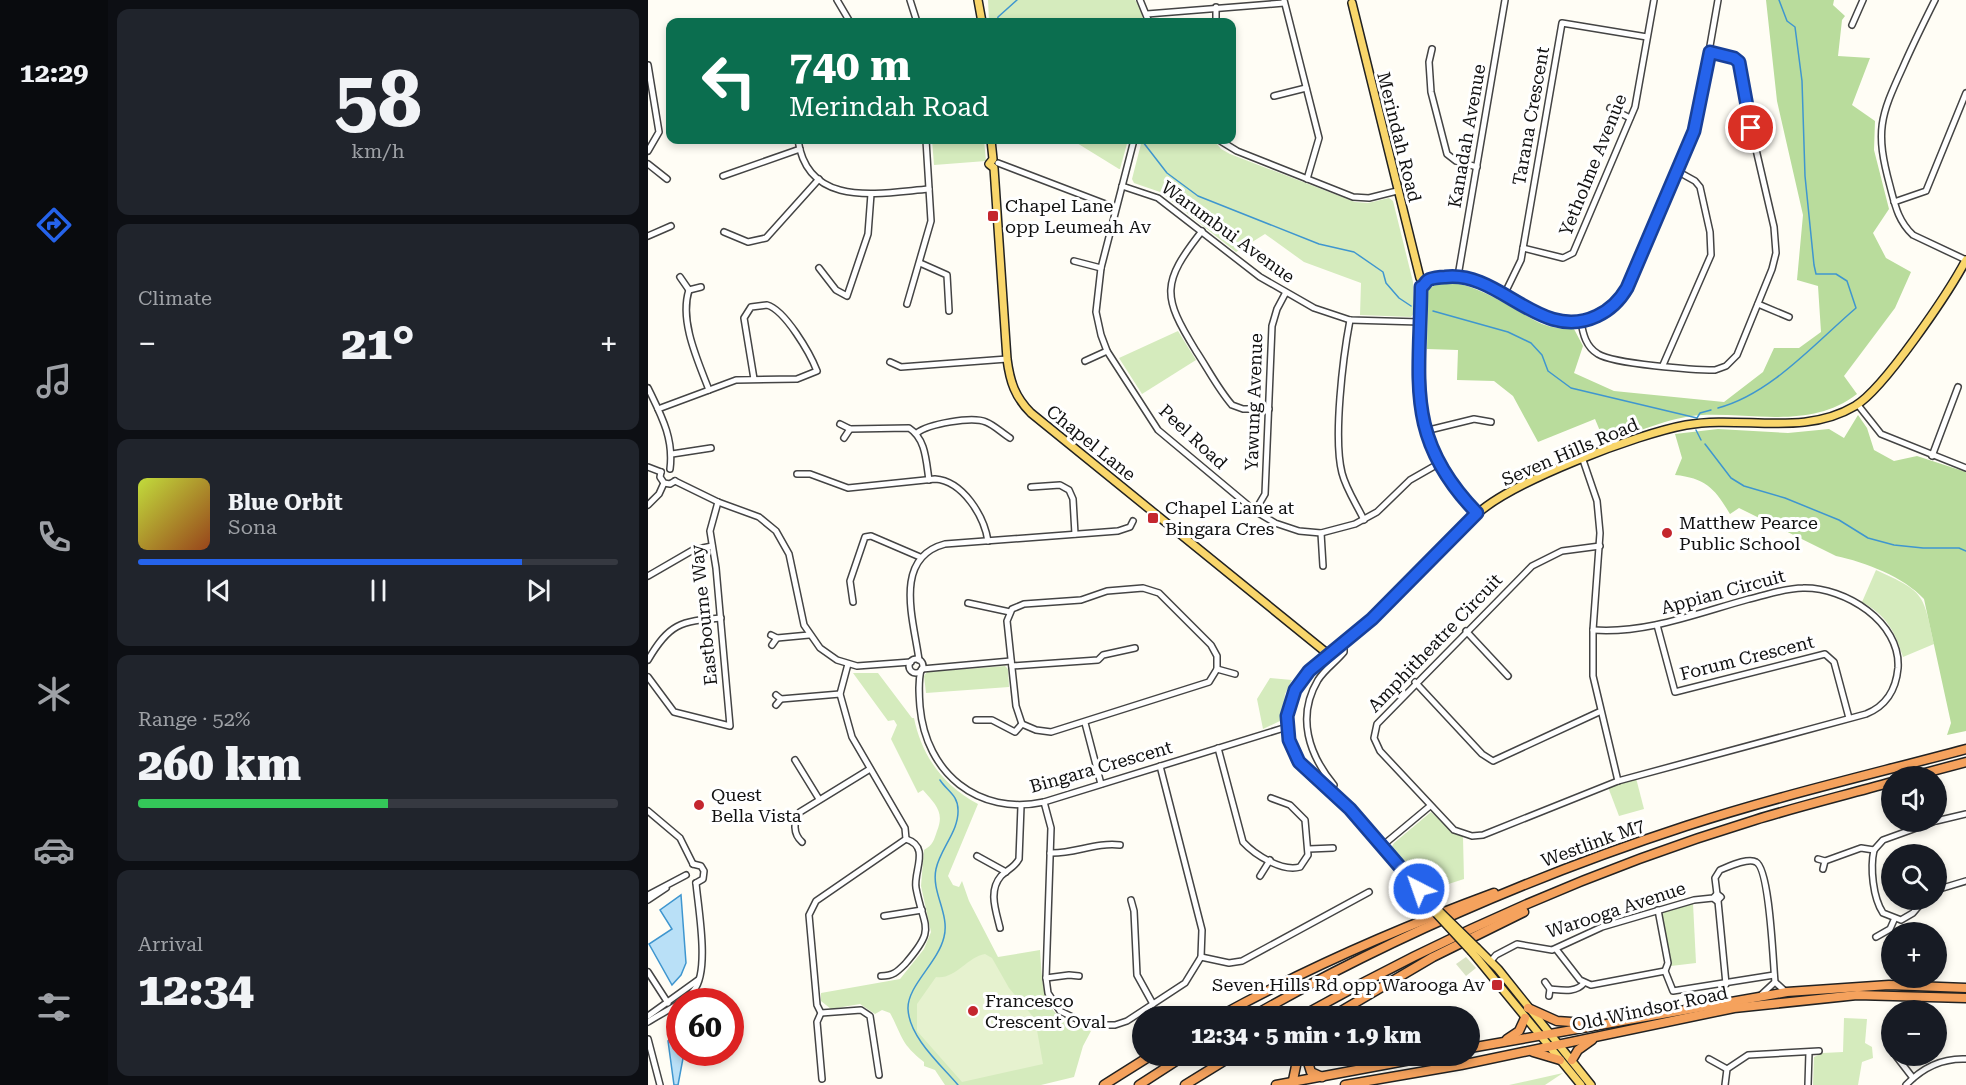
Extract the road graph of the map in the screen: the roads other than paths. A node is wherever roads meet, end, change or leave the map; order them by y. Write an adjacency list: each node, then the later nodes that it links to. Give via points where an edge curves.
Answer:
1 (837, 0): 14 (street)
2 (910, 0): 15 (street)
3 (978, 0): 16 (main road)
4 (1140, 0): 13 (street)
5 (1504, 0): 38 (street, Kanadah Avenue)
6 (1654, 0): 20 (street, Yetholme Avenue)
7 (1718, 0): 22 (street)
8 (1863, 0): 19 (street)
9 (1935, 0): 48 (street, via 1892,87 1885,110 1881,148)
10 (1284, 1): 12 (street); 24 (street)
11 (1352, 1): 46 (main road, Merindah Road)
12 (1216, 7): 13 (street); 18 (street)
13 (1147, 14): 17 (street)
14 (848, 18)
15 (916, 18)
16 (981, 18)
17 (1148, 18)
18 (1216, 18)
19 (1852, 25)
20 (1647, 37): 28 (street, Yetholme Avenue, via 1640,93); 54 (street, Tarana Crescent, via 1562,23)
21 (1432, 49): 38 (street, via 1431,92 1447,154 1456,161)
22 (1710, 52): 39 (street, via 1700,112); 68 (street, via 1734,58 1740,65 1774,227 1776,253)
23 (648, 65): 35 (street, via 659,132)
24 (1306, 88): 26 (street); 43 (street, via 1319,138)
25 (1966, 93): 48 (street, via 1926,191)
26 (1274, 96)
27 (1610, 108): 28 (street)
28 (1630, 118): 54 (street, Yetholme Avenue, via 1570,257)
29 (799, 144): 34 (street)
30 (926, 144): 45 (street)
31 (992, 144): 36 (main road, Chapel Lane)
32 (1133, 144): 44 (street, Peel Road)
33 (1226, 144): 43 (street)
34 (800, 149): 40 (street); 42 (street)
35 (648, 151)
36 (995, 163): 49 (street); 75 (main road, Chapel Lane)
37 (648, 164): 41 (street)
38 (1476, 166): 60 (street, Kanadah Avenue)
39 (1677, 171): 73 (street, via 1624,292 1607,310); 78 (street, via 1700,187 1712,243 1711,255)
40 (723, 176)
41 (668, 179)
42 (819, 179): 47 (street, via 842,192); 52 (street, via 765,238 748,242)
43 (1307, 179): 46 (street, via 1361,199)
44 (1122, 186): 49 (street, Peel Road); 51 (street, Warumbui Avenue, via 1154,195)
45 (929, 189): 47 (street); 57 (street, via 931,221)
46 (1397, 191): 62 (main road, Merindah Road)
47 (871, 194): 58 (street, via 868,234 847,296 836,290)
48 (1894, 202): 55 (street, via 1900,220 1913,235)
49 (1116, 208): 59 (street, Peel Road)
50 (671, 226): 53 (street)
51 (1202, 231): 65 (street, Warumbui Avenue); 86 (street, via 1173,273 1170,288 1175,317 1232,405)
52 (724, 232)
53 (648, 236)
54 (1523, 248): 66 (street, Tarana Crescent)
55 (1966, 260): 83 (main road, Seven Hills Road, via 1926,321)
56 (1074, 261): 59 (street)
57 (920, 263): 67 (street); 69 (street, via 946,275)
58 (819, 268)
59 (1101, 268): 74 (street, Peel Road, via 1096,312)
60 (1458, 276): 62 (street); 66 (street)
61 (680, 277): 64 (street)
62 (1422, 282): 72 (main road, Merindah Road)
63 (701, 287): 64 (street)
64 (689, 290): 82 (street, via 686,303 693,343)
65 (1286, 294): 71 (street, Warumbui Avenue); 86 (street, Yawung Avenue, via 1272,326)
66 (1504, 295): 73 (street, via 1548,318)
67 (907, 304)
68 (1758, 304): 70 (street); 78 (street, via 1737,355 1726,366 1706,370)
69 (949, 311)
70 (1789, 317)
71 (1350, 320): 72 (street, Warumbui Avenue); 113 (street, via 1343,355 1339,454 1345,481)
72 (1420, 322): 91 (main road, Merindah Road, via 1418,389)
73 (1581, 322): 78 (street, via 1586,340 1600,355)
74 (1107, 351): 76 (street); 111 (street, Peel Road, via 1158,430)
75 (1007, 359): 77 (street, via 901,367); 136 (main road, Chapel Lane, via 1014,392 1031,413)
76 (1085, 361)
77 (890, 362)
78 (1663, 365)
79 (754, 379): 79 (street, via 744,318 748,309 763,304 782,314 817,371 797,379); 82 (street, via 736,380)
80 (1958, 387): 97 (street)
81 (648, 388): 85 (street)
82 (709, 390): 85 (street)
83 (1872, 391): 84 (main road, Seven Hills Road); 87 (main road, Seven Hills Road)
84 (1858, 405): 87 (main road, Seven Hills Road); 97 (street, via 1881,434)
85 (658, 409): 96 (street, via 669,434)
86 (1269, 409): 111 (street, Yawung Avenue, via 1265,494)
87 (1841, 412): 98 (main road, Seven Hills Road, via 1794,424 1716,422 1666,429)
88 (1491, 422): 91 (street, via 1474,419)
89 (840, 424): 90 (street)
90 (850, 429): 92 (street, via 900,427); 93 (street)
91 (1425, 431): 99 (main road, Merindah Road)
92 (917, 433): 94 (street, via 928,425 976,420 985,421); 105 (street, via 923,444)
93 (844, 438)
94 (1010, 438)
95 (708, 451): 96 (street)
96 (672, 454): 102 (street)
97 (1932, 456): 101 (street)
98 (1583, 460): 112 (main road, Seven Hills Road, via 1533,480); 119 (street, via 1597,501)
99 (1438, 464): 112 (main road, Merindah Road); 113 (street, Peel Road, via 1410,480)
100 (648, 466): 103 (street)
101 (1966, 468)
102 (670, 469): 103 (street); 106 (street, via 676,474)
103 (662, 472): 107 (street)
104 (797, 474): 105 (street, via 810,474 848,488)
105 (929, 480): 117 (street, via 942,479 955,485 982,519)
106 (675, 481): 107 (street); 109 (street)
107 (664, 483): 110 (street)
108 (1031, 487): 116 (street, via 1060,485 1069,490)
109 (718, 502): 118 (street, Eastbourne Way, via 710,531); 131 (street, via 759,517 777,531 789,554)
110 (648, 505)
111 (1255, 511): 115 (street, Peel Road, via 1288,529)
112 (1477, 513): 133 (main road, Seven Hills Road)
113 (1364, 520): 115 (street, Peel Road)
114 (1133, 521): 116 (street, via 1132,530)
115 (1321, 533): 121 (street)
116 (1074, 534): 117 (street)
117 (988, 541): 120 (street, via 945,544)
118 (712, 546): 122 (street, via 693,550); 126 (street, Eastbourne Way)
119 (1600, 546): 128 (street); 129 (street, Amphitheatre Circuit, via 1562,551 1542,560)
120 (920, 557): 123 (street, via 865,537 850,581); 140 (street, Bingara Crescent, via 910,578)
121 (1323, 566)
122 (648, 576)
123 (853, 602)
124 (968, 603): 125 (street)
125 (1010, 612): 138 (street, via 1007,621); 141 (street, via 1024,604 1081,600 1107,591 1150,589 1211,645 1217,656)
126 (721, 618): 137 (street, via 682,623 663,635); 144 (street, Eastbourne Way, via 730,726 674,712)
127 (1657, 625): 128 (street, Appian Circuit, via 1626,631); 149 (street, Forum Crescent, via 1675,692 1825,654 1834,662); 149 (street, Appian Circuit, via 1804,588 1825,591 1868,611 1887,627 1894,640 1898,659 1895,683 1892,697 1875,710)
128 (1593, 630): 148 (street, via 1593,676)
129 (1466, 631): 143 (street); 145 (street, Amphitheatre Circuit)
130 (771, 635): 132 (street)
131 (809, 635): 132 (street); 139 (street, via 828,654)
132 (777, 638): 134 (street)
133 (1344, 642): 136 (main road, Seven Hills Road); 164 (street, via 1344,652 1318,680 1308,713 1311,750 1317,765 1334,785)
134 (772, 645)
135 (1135, 648): 138 (street, via 1098,660)
136 (1328, 654): 153 (main road, Seven Hills Road, via 1295,690)
137 (648, 660)
138 (1012, 663): 140 (street); 152 (street, via 1016,706)
139 (848, 664): 140 (street); 146 (street)
140 (916, 666): 168 (street, Bingara Crescent, via 925,736 939,763 976,796)
141 (1217, 669): 142 (street); 151 (street, via 1205,685)
142 (1235, 674)
143 (1508, 676)
144 (648, 677)
145 (1415, 682): 148 (street, via 1493,761); 169 (street, Amphitheatre Circuit, via 1379,719 1374,738 1380,751)
146 (840, 694): 147 (street, via 778,697); 160 (street, via 852,737)
147 (776, 705)
148 (1599, 712): 161 (street)
149 (1849, 718): 161 (street, Appian Circuit)
150 (976, 720): 152 (street, via 992,720 1015,732)
151 (1085, 723): 152 (street, via 1051,732); 162 (street)
152 (1022, 724)
153 (1287, 727): 154 (street, Bingara Crescent); 164 (main road, Seven Hills Road, via 1296,757)
154 (1218, 748): 158 (street, Bingara Crescent); 185 (street, via 1243,842)
155 (1966, 749): 181 (highway, Westlink M7, via 1688,826)
156 (793, 759): 166 (street)
157 (1966, 762): 159 (highway)
158 (1160, 766): 162 (street, Bingara Crescent); 211 (street, via 1202,930)
159 (1947, 767)
160 (870, 769): 166 (street); 174 (street, via 904,828)
161 (1618, 781): 169 (street, Amphitheatre Circuit, via 1483,835 1454,830)
162 (1101, 784): 167 (street, Bingara Crescent)
163 (1881, 785): 195 (highway, Westlink M7, via 1756,819)
164 (1331, 792): 177 (main road, Seven Hills Road)
165 (1272, 798): 179 (street, via 1290,805 1305,820)
166 (819, 800): 175 (street, via 797,815)
167 (1044, 802): 168 (street, Bingara Crescent); 182 (street, via 1051,828)
168 (1021, 806): 189 (street, via 1019,860)
169 (1430, 806): 177 (street)
170 (648, 811): 187 (street, via 680,838)
171 (1966, 814): 172 (street)
172 (1947, 818)
173 (1905, 832): 180 (street, via 1883,840)
174 (906, 839): 201 (street, via 916,845 921,857 916,883); 240 (street, via 811,908 817,1005)
175 (797, 840)
176 (1120, 844): 182 (street)
177 (1382, 846): 210 (main road, Seven Hills Road, bridge)
178 (1333, 848): 179 (street)
179 (1309, 849): 185 (street, via 1300,867 1285,868)
180 (1874, 850): 186 (street, via 1861,848); 206 (street, via 1877,901 1883,913)
181 (1616, 851): 235 (highway, via 1376,938); 236 (highway, Westlink M7, via 1436,924)
182 (1050, 853): 219 (street)
183 (977, 856): 189 (street)
184 (1818, 859): 186 (street)
185 (1270, 860): 191 (street)
186 (1825, 861): 188 (street)
187 (693, 864): 190 (street); 193 (street, via 704,871 703,879)
188 (1823, 869)
189 (1006, 872): 207 (street, via 996,884 993,898)
190 (686, 875): 193 (street); 198 (street)
191 (1260, 876)
192 (1966, 881): 194 (street)
193 (696, 883): 220 (street)
194 (1947, 887)
195 (1566, 889): 237 (highway, Westlink M7, via 1402,962); 238 (highway)
196 (1369, 892): 211 (street, via 1242,961 1229,963)
197 (1716, 897): 202 (street, Warooga Avenue); 216 (street, via 1715,878 1720,870 1749,860 1761,867); 224 (street)
198 (648, 898)
199 (1131, 900): 234 (street, via 1137,975)
200 (890, 907): 204 (street)
201 (922, 910): 204 (street); 217 (street, via 927,929 924,942 898,971)
202 (1658, 910): 209 (street, Warooga Avenue, via 1602,927); 213 (street, via 1668,963)
203 (1915, 910): 206 (street, via 1907,918)
204 (892, 915): 205 (street)
205 (884, 916)
206 (1894, 920): 208 (street, via 1884,937)
207 (1000, 928)
208 (1876, 937)
209 (1556, 949): 212 (street, Warooga Avenue, via 1516,948); 223 (street)
210 (1475, 952): 212 (main road, Seven Hills Road); 215 (main road, Seven Hills Road)
211 (1200, 957): 234 (street, via 1185,983)
212 (1490, 962): 215 (main road); 239 (main road, Seven Hills Road)
213 (1665, 971): 223 (street, via 1597,986); 224 (street, via 1671,988 1677,992)
214 (648, 972): 232 (street)
215 (1490, 973): 243 (main road, Seven Hills Road)
216 (1774, 975): 222 (street); 224 (street)
217 (881, 976)
218 (1079, 976): 219 (street)
219 (1046, 978): 234 (street, via 1048,993 1060,1011 1089,1025 1115,1025)
220 (699, 979): 225 (street); 242 (street, via 694,991)
221 (1545, 982): 227 (street)
222 (1775, 982): 228 (street); 230 (street)
223 (1584, 983): 227 (street, via 1566,991)
224 (1726, 984)
225 (687, 988)
226 (1966, 988): 228 (highway, Old Windsor Road, via 1889,985); 231 (highway)
227 (1550, 989): 229 (street)
228 (1787, 992): 230 (highway, Old Windsor Road)
229 (1549, 996)
230 (1760, 996): 245 (highway, Old Windsor Road)
231 (1966, 998): 249 (highway, Old Windsor Road, via 1880,995 1804,999 1734,1008)
232 (666, 1000)
233 (666, 1004): 241 (street)
234 (1153, 1004)
235 (1238, 1006)
236 (1273, 1006)
237 (1320, 1006)
238 (1347, 1006)
239 (1528, 1008): 245 (highway, via 1559,1022); 247 (main road, Seven Hills Road)
240 (821, 1013): 272 (street, via 866,1012 873,1024); 274 (street, via 817,1022)
241 (648, 1016)
242 (657, 1016): 244 (street); 246 (street)
243 (1524, 1018): 248 (main road, Seven Hills Road); 251 (highway, via 1516,1034)
244 (648, 1022)
245 (1608, 1023): 247 (highway, Old Windsor Road)
246 (648, 1027)
247 (1550, 1034): 248 (highway, Old Windsor Road); 252 (main road, Seven Hills Road)
248 (1540, 1036): 251 (highway, Old Windsor Road); 254 (main road, Seven Hills Road)
249 (1597, 1036): 252 (highway, Old Windsor Road); 262 (highway, via 1578,1050)
250 (648, 1039): 263 (street)
251 (1498, 1042): 253 (highway, Old Windsor Road)
252 (1559, 1045): 254 (highway, Old Windsor Road); 262 (main road, Seven Hills Road)
253 (1480, 1046)
254 (1549, 1047): 257 (highway, Old Windsor Road); 261 (main road, Seven Hills Road)
255 (648, 1050): 263 (street)
256 (1819, 1051): 258 (street)
257 (1520, 1052): 261 (highway); 282 (highway, Old Windsor Road)
258 (1809, 1052): 271 (street, via 1748,1055); 286 (street)
259 (1709, 1059): 271 (street)
260 (1966, 1059): 275 (street, via 1937,1063)
261 (1560, 1060): 283 (main road, Seven Hills Road)
262 (1572, 1060): 284 (main road, Seven Hills Road)
263 (656, 1064): 277 (street)
264 (1134, 1066): 278 (highway)
265 (1168, 1066): 279 (highway)
266 (1214, 1066): 280 (highway)
267 (1296, 1066): 276 (highway)
268 (1308, 1066): 273 (highway, via 1313,1074)
269 (1381, 1066): 273 (highway)
270 (1904, 1066): 275 (street)
271 (1727, 1069): 285 (street)
272 (879, 1075)
273 (1325, 1077): 276 (highway)
274 (822, 1078)
275 (1913, 1078): 287 (street)
276 (1293, 1084): 281 (highway)
277 (660, 1085)
278 (1104, 1085)
279 (1139, 1085)
280 (1185, 1085)
281 (1276, 1085)
282 (1344, 1085)
283 (1581, 1085)
284 (1592, 1085)
285 (1725, 1085)
286 (1808, 1085)
287 (1906, 1085)

